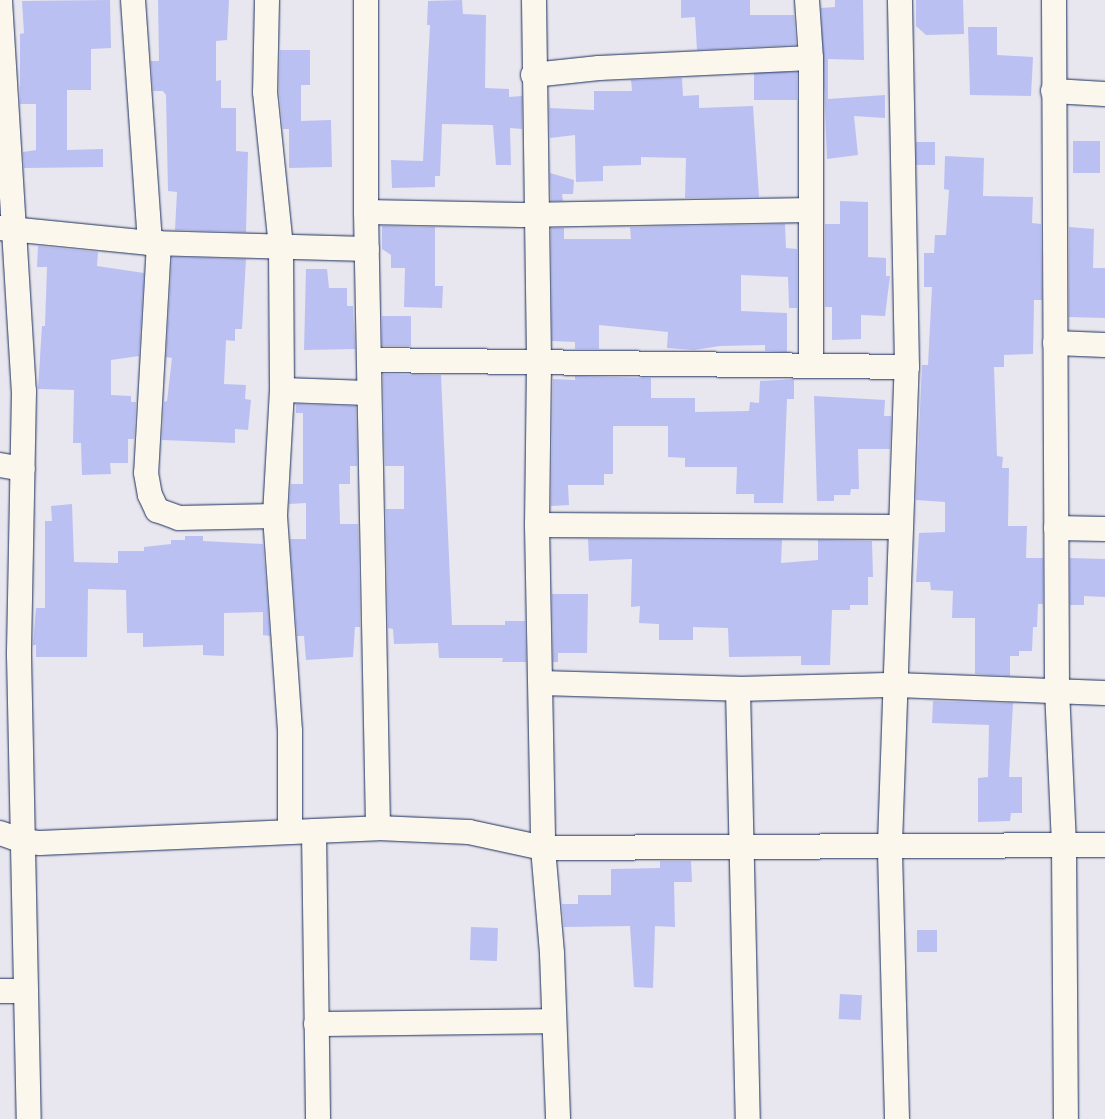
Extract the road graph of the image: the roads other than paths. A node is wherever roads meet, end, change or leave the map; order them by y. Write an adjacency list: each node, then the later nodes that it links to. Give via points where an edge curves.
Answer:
1 (132, 0): 17 (street)
2 (268, 0): 18 (street, via 265,92)
3 (366, 0): 14 (street)
4 (534, 0): 10 (street)
5 (807, 0): 9 (street)
6 (900, 0): 25 (street)
7 (1054, 0): 11 (street)
8 (0, 1): 16 (street)
9 (811, 58): 10 (street, via 599,68); 13 (street)
10 (533, 75): 15 (street)
11 (1053, 90): 12 (street); 20 (street)
12 (1105, 94)
13 (811, 210): 15 (street); 24 (street)
14 (366, 212): 15 (street); 19 (street)
15 (535, 215): 23 (street)
16 (8, 228): 17 (street); 29 (street, via 24,391)
17 (155, 243): 18 (street); 30 (street, via 146,473 150,495 157,510 179,518)
18 (281, 248): 19 (street); 26 (street)
19 (367, 249): 22 (street)
20 (1055, 343): 21 (street); 33 (street)
21 (1105, 345)
22 (372, 360): 23 (street); 27 (street)
23 (539, 364): 24 (street); 31 (street)
24 (811, 365): 25 (street)
25 (907, 367): 32 (street)
26 (282, 390): 27 (street); 30 (street)
27 (369, 393): 40 (street)
28 (0, 465): 29 (street)
29 (23, 469): 44 (street, via 19,655)
30 (275, 516): 42 (street, via 290,731)
31 (537, 524): 32 (street); 35 (street)
32 (900, 527): 36 (street)
33 (1056, 528): 34 (street); 38 (street)
34 (1105, 530)
35 (541, 683): 37 (street); 49 (street)
36 (896, 685): 37 (street); 38 (street); 45 (street)
37 (738, 689): 46 (street)
38 (1057, 690): 39 (street); 47 (street)
39 (1105, 693)
40 (378, 828): 41 (street); 49 (street, via 469,832)
41 (314, 831): 42 (street); 53 (street)
42 (290, 832): 44 (street, via 55,843)
43 (0, 833): 44 (street)
44 (23, 841): 51 (street)
45 (890, 844): 46 (street); 47 (street); 58 (street)
46 (743, 845): 49 (street); 57 (street)
47 (1064, 845): 48 (street); 59 (street)
48 (1105, 845)
49 (543, 848): 52 (street)
50 (0, 991): 51 (street)
51 (26, 991): 54 (street)
52 (554, 1021): 53 (street); 56 (street)
53 (316, 1024): 55 (street)
54 (29, 1119)
55 (318, 1119)
56 (558, 1119)
57 (748, 1119)
58 (897, 1119)
59 (1066, 1119)

